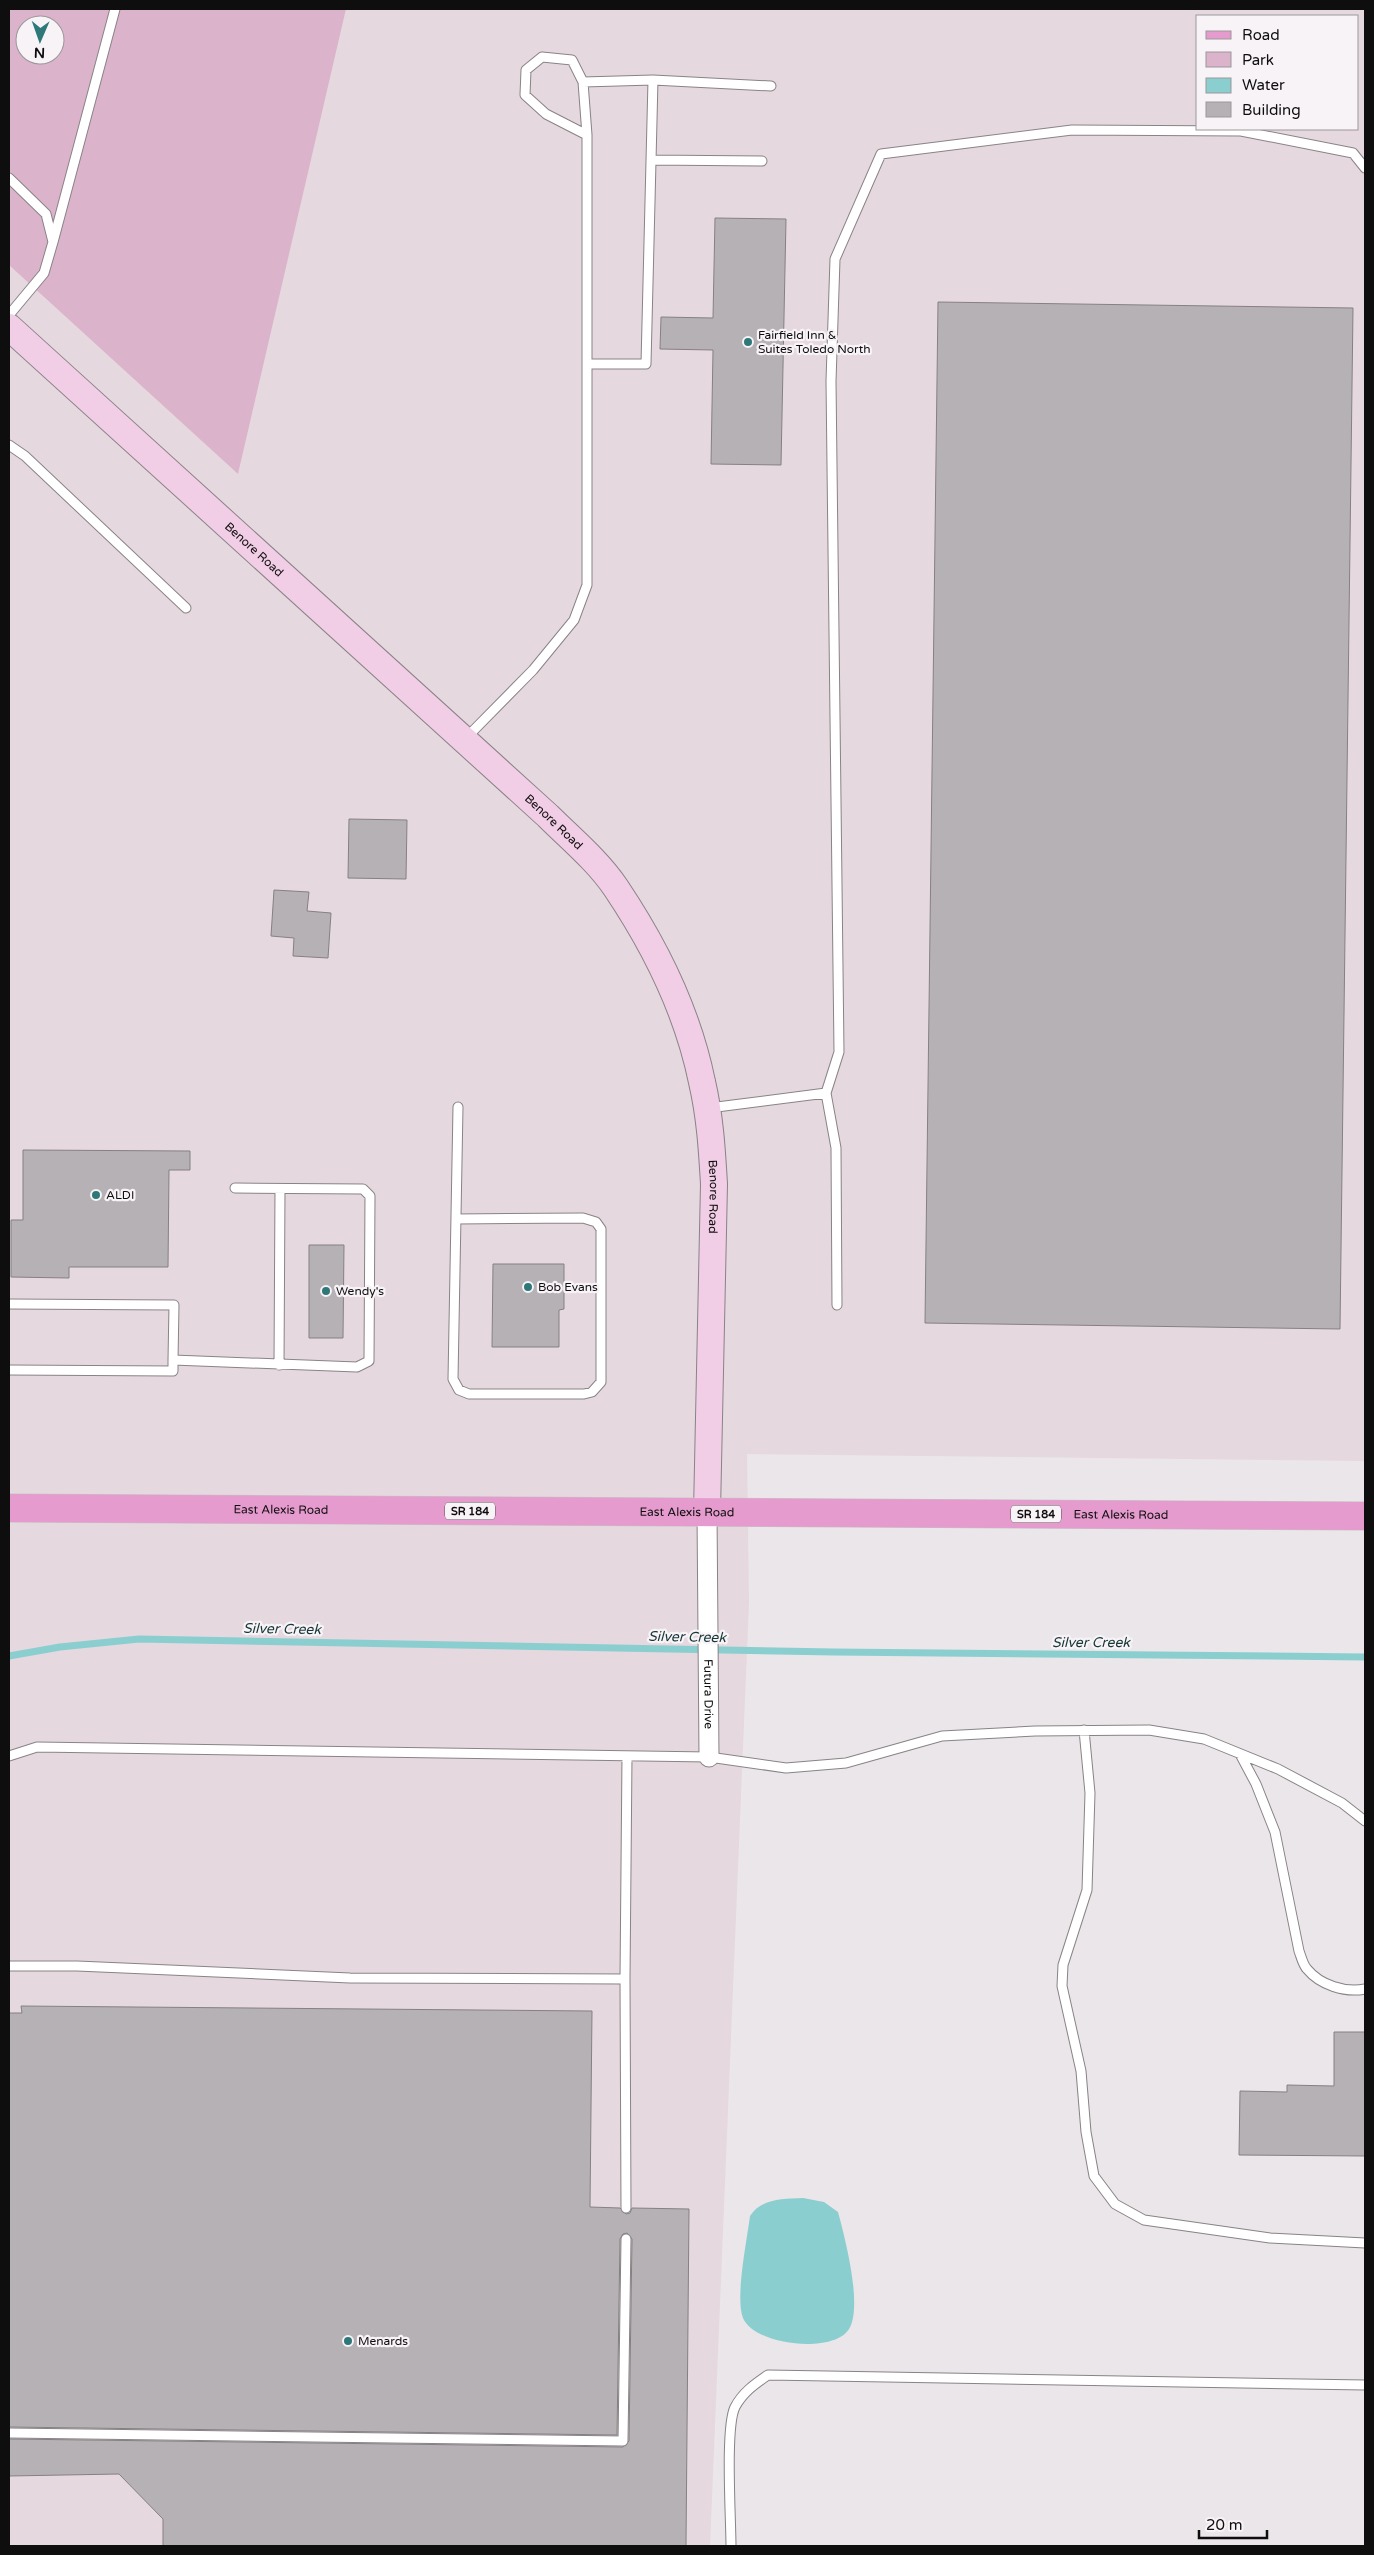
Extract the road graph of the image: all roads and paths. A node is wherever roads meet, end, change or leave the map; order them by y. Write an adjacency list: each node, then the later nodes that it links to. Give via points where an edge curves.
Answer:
1 (115, 9): 10 (lane)
2 (653, 80): 3 (lane); 4 (lane); 6 (lane)
3 (583, 82): 5 (lane); 5 (lane, via 572,60 542,57 526,70 525,96 546,114)
4 (771, 86)
5 (587, 136): 13 (lane)
6 (651, 160): 7 (lane); 13 (lane, via 646,364)
7 (762, 162)
8 (1365, 168): 17 (lane, via 1354,153 1241,131 1072,130 881,154 835,259 831,381 839,1052)
9 (9, 178): 10 (lane, via 46,214)
10 (53, 242): 11 (lane, via 44,273)
11 (9, 315)
12 (9, 327): 16 (main road, Benore Road)
13 (588, 364): 16 (lane, via 588,585 574,620 533,670)
14 (9, 445): 15 (lane)
15 (186, 608)
16 (465, 739): 19 (main road, Benore Road, via 554,822 616,887 669,983 688,1033)
17 (826, 1093): 19 (lane); 24 (lane, via 836,1148)
18 (458, 1107): 22 (lane)
19 (707, 1108): 29 (main road, Benore Road, via 714,1184)
20 (235, 1188): 21 (lane)
21 (280, 1188): 26 (lane); 26 (lane, via 364,1189 370,1196 369,1361 357,1366)
22 (456, 1219): 22 (lane, via 452,1379 460,1390 469,1394 592,1392 601,1382 601,1229 596,1222 583,1218)
23 (9, 1304): 25 (lane, via 174,1305)
24 (837, 1305)
25 (173, 1360): 26 (lane); 27 (lane, via 173,1371)
26 (279, 1365)
27 (9, 1370)
28 (9, 1508): 29 (main road, East Alexis Road / SR 184)
29 (707, 1512): 30 (main road, East Alexis Road / SR 184); 35 (street, Futura Drive)
30 (1365, 1516)
31 (1084, 1730): 32 (lane, via 1148,1730 1204,1739); 35 (lane, via 942,1736 846,1763 786,1768); 42 (lane, via 1090,1793 1087,1890 1063,1965 1062,1986 1080,2071 1094,2176 1115,2204 1144,2220 1270,2238)
32 (1240, 1754): 36 (lane, via 1278,1769 1342,1803); 39 (lane, via 1275,1832 1299,1951 1306,1969 1321,1982 1337,1988)
33 (9, 1756): 34 (lane, via 37,1747)
34 (627, 1756): 35 (lane); 38 (lane)
35 (709, 1757)
36 (1365, 1821)
37 (9, 1966): 38 (lane, via 350,1978)
38 (625, 1979): 40 (lane)
39 (1365, 1989)
40 (626, 2208)
41 (626, 2239): 44 (lane, via 623,2441)
42 (1365, 2243)
43 (1365, 2385): 45 (lane, via 768,2375 745,2391 734,2409 730,2443)
44 (9, 2433)
45 (731, 2546)

